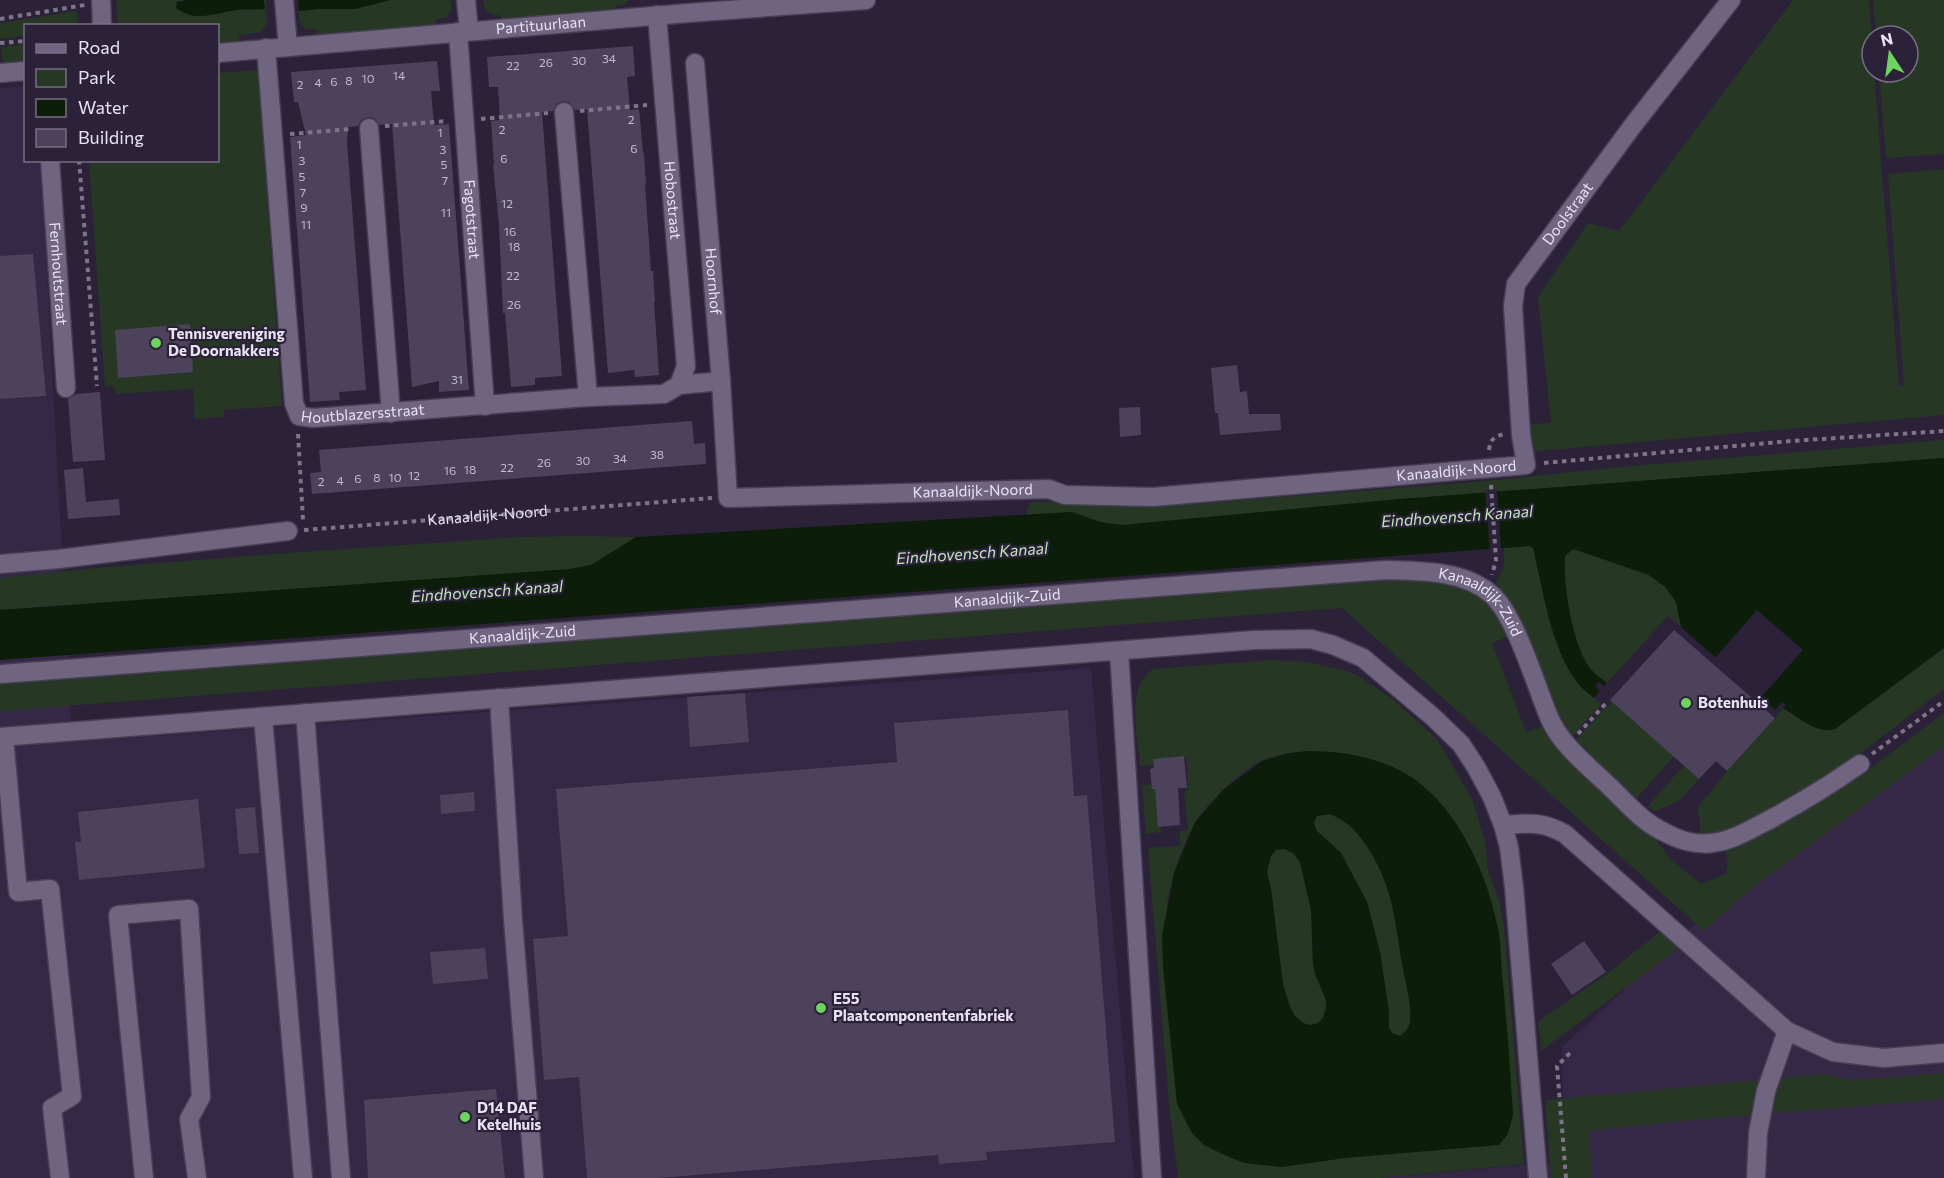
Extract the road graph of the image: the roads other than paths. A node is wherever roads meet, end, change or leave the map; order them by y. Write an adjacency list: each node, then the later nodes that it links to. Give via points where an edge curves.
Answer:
1 (284, 0): 10 (street)
2 (466, 0): 9 (street, Fagotstraat)
3 (859, 0): 4 (street, Partituurlaan); 7 (street, Partituurlaan)
4 (866, 0)
5 (1731, 0): 25 (street, Doolstraat, via 1516,284 1513,306)
6 (101, 1): 8 (street)
7 (650, 11): 9 (street, Partituurlaan); 20 (street, Hobostraat, via 686,366)
8 (102, 24)
9 (464, 32): 10 (street, Partituurlaan); 23 (street, Fagotstraat)
10 (288, 47): 11 (street, Partituurlaan)
11 (266, 48): 12 (street, Partituurlaan); 24 (street, Houtblazersstraat, via 294,403 299,416 313,418)
12 (219, 53)
13 (695, 63): 19 (street, Hoornhof)
14 (24, 71): 15 (street)
15 (0, 73)
16 (564, 112): 22 (street)
17 (369, 128): 24 (street)
18 (50, 162): 21 (street, Fernhoutstraat)
19 (721, 381): 20 (street, Houtblazersstraat); 26 (street, Hoornhof)
20 (679, 385): 22 (street, Houtblazersstraat, via 664,394)
21 (66, 388)
22 (588, 397): 23 (street, Houtblazersstraat)
23 (484, 406): 24 (street, Houtblazersstraat)
24 (391, 413)
25 (1526, 465): 26 (street, Kanaaldijk-Noord, via 1153,497 1065,495 1049,489)
26 (728, 498)
27 (296, 530): 28 (street)
28 (0, 564)
29 (1119, 651): 31 (street); 36 (street, via 1292,638 1333,645 1363,658 1461,744 1492,797); 45 (street)
30 (0, 674): 35 (street, Kanaaldijk-Zuid, via 1386,570 1452,576 1493,595 1514,629 1550,720 1568,746 1634,811 1662,832 1687,842 1711,843 1740,835 1814,795)
31 (499, 698): 32 (street); 44 (street)
32 (305, 713): 33 (street); 43 (street)
33 (263, 717): 34 (street); 42 (street)
34 (2, 737): 39 (street, via 18,892 50,889 72,1096 52,1108)
35 (1860, 764)
36 (1503, 825): 37 (street, via 1549,825 1565,834); 46 (street, via 1514,887)
37 (1787, 1031): 38 (street, via 1833,1052 1884,1058); 47 (street, via 1766,1091 1758,1133)
38 (1944, 1053)
39 (60, 1178)
40 (144, 1178): 41 (street, via 118,915 189,909 201,1097 189,1119)
41 (197, 1178)
42 (303, 1178)
43 (340, 1178)
44 (534, 1178)
45 (1152, 1178)
46 (1538, 1178)
47 (1756, 1178)

